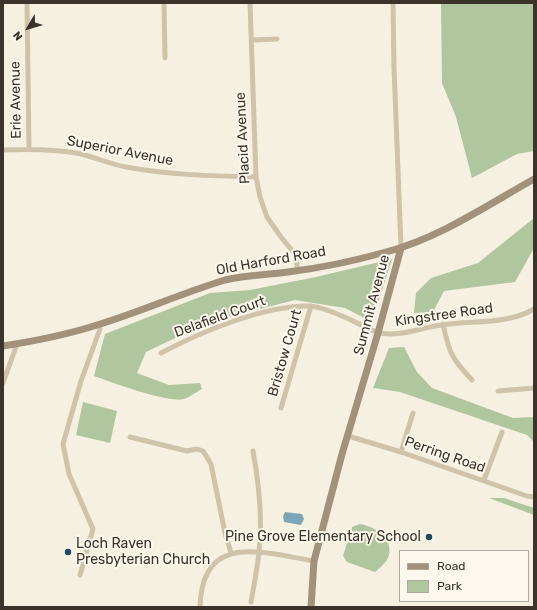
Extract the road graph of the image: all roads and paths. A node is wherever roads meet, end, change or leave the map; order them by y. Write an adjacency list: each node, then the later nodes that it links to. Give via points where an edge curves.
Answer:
1 (26, 3): 8 (street, Erie Avenue)
2 (164, 3): 7 (street)
3 (250, 3): 6 (street, Placid Avenue)
4 (393, 3): 12 (street, Summit Avenue)
5 (277, 39): 6 (street)
6 (252, 40): 10 (street, Placid Avenue)
7 (165, 58)
8 (29, 149): 9 (street, Superior Avenue); 10 (street, Superior Avenue, via 74,153 124,167 175,174)
9 (3, 150)
10 (256, 177): 13 (street, Placid Avenue, via 267,217 295,254)
11 (534, 180): 12 (street, Old Harford Road, via 446,229)
12 (401, 248): 13 (street, Old Harford Road); 18 (street, Summit Avenue)
13 (298, 271): 17 (street, Old Harford Road, via 227,280)
14 (311, 306): 18 (street, Delafield Court); 21 (street, Delafield Court, via 279,309 240,320 188,339); 26 (street, Bristow Court)
15 (534, 309): 16 (street, Kingstree Road, via 514,318)
16 (443, 324): 18 (street, Kingstree Road, via 402,334); 22 (street, via 447,346 452,356)
17 (98, 325): 19 (street, Old Harford Road, via 69,334); 38 (street, via 100,329 81,381 63,444 69,474 93,529)
18 (378, 333): 29 (street, Summit Avenue)
19 (17, 344): 20 (street, Old Harford Road); 23 (street)
20 (3, 346)
21 (161, 353)
22 (472, 380)
23 (3, 383)
24 (534, 388): 25 (street)
25 (498, 391)
26 (281, 408)
27 (413, 413): 32 (street)
28 (502, 432): 33 (street)
29 (348, 436): 32 (street, Perring Road); 37 (street, Summit Avenue)
30 (130, 437): 35 (street, via 187,451 203,451 211,464)
31 (253, 451): 36 (street, via 261,506)
32 (401, 452): 33 (street, Perring Road)
33 (484, 480): 34 (street, Perring Road)
34 (534, 497)
35 (231, 553): 36 (street); 40 (street, via 212,565 207,572 200,594)
36 (259, 553): 37 (street); 39 (street)
37 (314, 561): 41 (street, Summit Avenue)
38 (80, 575)
39 (251, 602)
40 (200, 607)
41 (311, 607)

